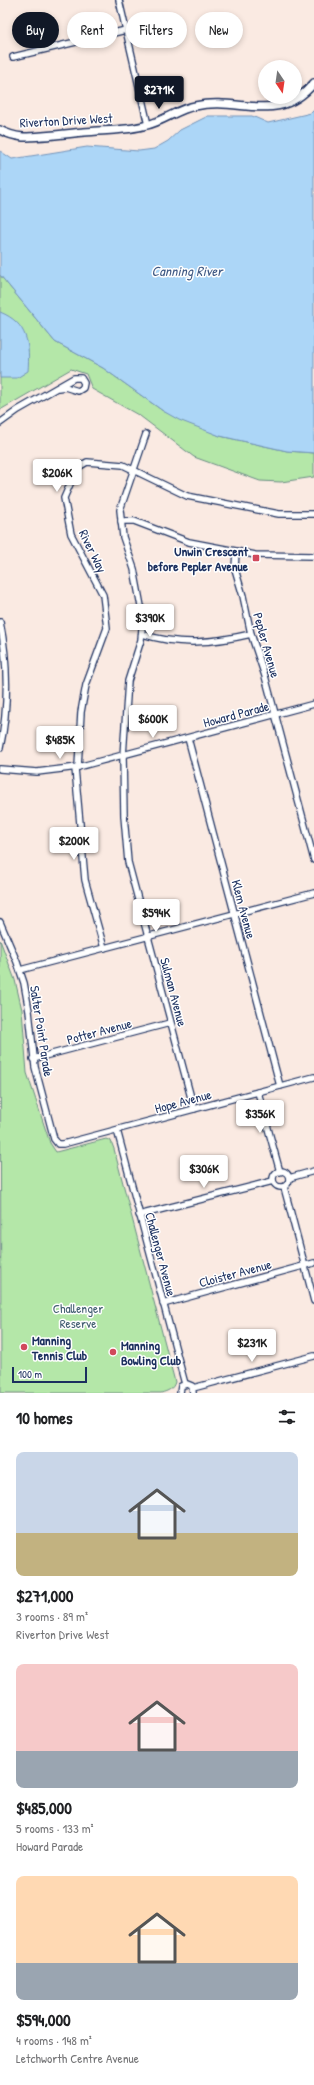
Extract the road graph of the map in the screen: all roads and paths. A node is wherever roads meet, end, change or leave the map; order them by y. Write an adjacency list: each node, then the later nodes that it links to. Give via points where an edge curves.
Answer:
1 (119, 0): 2 (street)
2 (126, 30): 4 (street)
3 (130, 48): 6 (street)
4 (13, 57)
5 (314, 82): 6 (street, Riverton Drive West, via 302,95 274,107 204,104 187,108)
6 (148, 125): 7 (street, Riverton Drive West, via 23,137)
7 (0, 130)
8 (58, 388): 9 (street, via 18,410)
9 (0, 424)
10 (146, 434): 11 (street, Sulman Avenue)
11 (133, 470): 12 (street, River Way, via 187,496 279,514); 13 (street, Sulman Avenue, via 121,505); 24 (street, River Way, via 123,465 86,462 76,469 64,498 71,534 103,595 107,625 86,685 81,712)
12 (314, 514)
13 (121, 521): 14 (street, via 134,521 189,542); 17 (street, Sulman Avenue, via 124,542 139,589 143,617)
14 (236, 551): 15 (street, via 255,555); 18 (street, Pepler Avenue, via 235,569)
15 (314, 556)
16 (0, 622): 22 (street, via 6,699)
17 (142, 634): 18 (street, via 185,643 222,640); 23 (street, Sulman Avenue, via 128,681)
18 (250, 634): 20 (street, Pepler Avenue)
19 (314, 704): 20 (street, Howard Parade)
20 (275, 715): 21 (street, Howard Parade); 26 (street, Pepler Avenue)
21 (188, 738): 23 (street, Howard Parade); 28 (street, Klem Avenue)
22 (0, 748)
23 (123, 756): 24 (street, Howard Parade); 30 (street, Sulman Avenue, via 128,862)
24 (77, 767): 25 (street, Howard Parade, via 30,772); 31 (street, River Way, via 85,880)
25 (0, 768)
26 (314, 860)
27 (314, 893): 28 (street)
28 (234, 914): 30 (street); 36 (street, Klem Avenue)
29 (0, 922): 32 (street, Salter Point Parade)
30 (148, 936): 31 (street); 33 (street, Sulman Avenue)
31 (104, 948): 32 (street)
32 (20, 970): 34 (street, Salter Point Parade, via 29,1011)
33 (170, 1023): 34 (street, Potter Avenue); 38 (street, Sulman Avenue)
34 (33, 1059): 40 (street, Salter Point Parade, via 54,1139)
35 (314, 1077): 36 (street, Hope Avenue)
36 (280, 1086): 37 (street, Hope Avenue)
37 (258, 1092): 38 (street, Hope Avenue); 42 (street)
38 (194, 1109): 39 (street, Hope Avenue)
39 (117, 1130): 40 (street, Hope Avenue); 46 (street, Challenger Avenue)
40 (58, 1144)
41 (314, 1171): 43 (street)
42 (280, 1172): 43 (street, via 287,1174); 44 (street, via 275,1174)
43 (289, 1178): 45 (street)
44 (273, 1181): 45 (street, via 276,1186); 46 (street)
45 (284, 1187): 48 (street)
46 (139, 1214): 50 (street, Challenger Avenue)
47 (314, 1263): 48 (street, Cloister Avenue)
48 (305, 1266): 49 (street); 50 (street, Cloister Avenue)
49 (314, 1301)
50 (163, 1304): 52 (street, Challenger Avenue)
51 (314, 1356): 53 (street)
52 (185, 1384): 53 (street, via 189,1384); 54 (street, via 181,1386)
53 (193, 1391)
54 (179, 1393)

